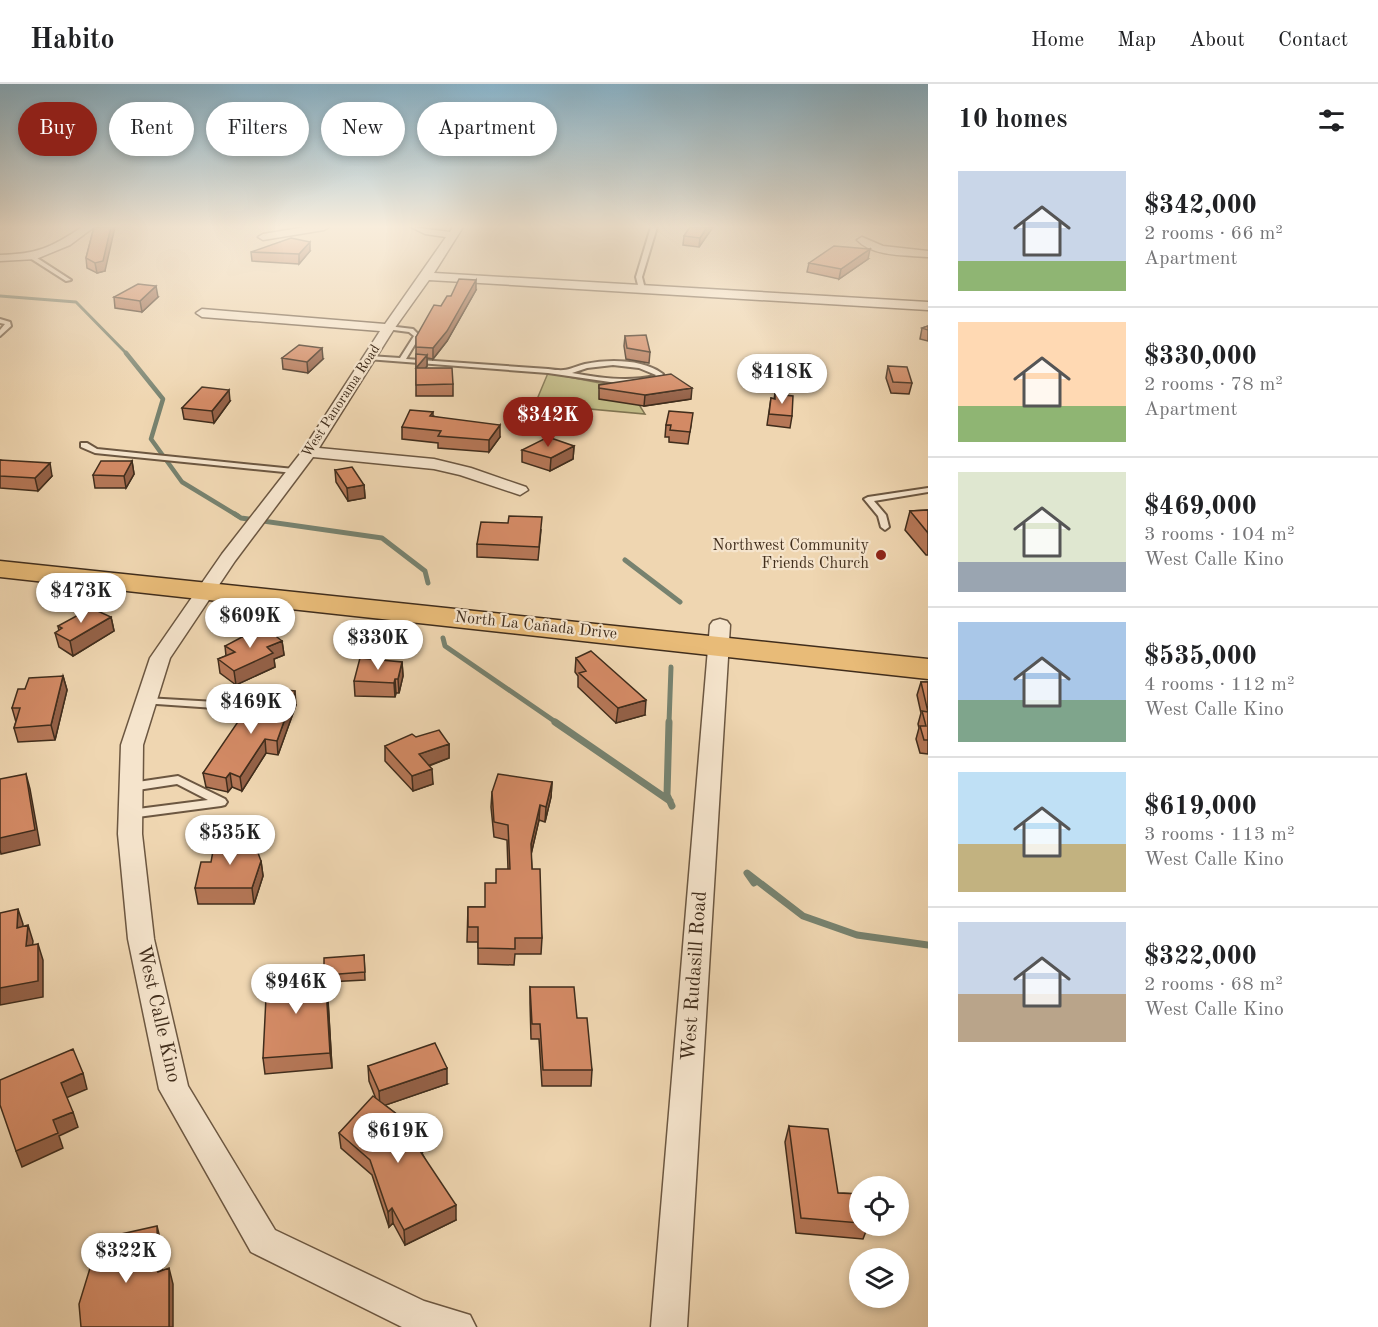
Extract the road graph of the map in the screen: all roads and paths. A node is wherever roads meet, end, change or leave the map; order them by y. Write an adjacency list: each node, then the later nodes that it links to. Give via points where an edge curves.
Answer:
1 (419, 285): 8 (street, West Panorama Road)
2 (576, 285): 4 (street)
3 (641, 285): 4 (lane)
4 (642, 289): 5 (street)
5 (928, 306)
6 (202, 313): 8 (street)
7 (0, 321): 9 (lane, via 8,326)
8 (388, 328): 10 (street, West Panorama Road); 11 (lane, via 411,330 417,336)
9 (0, 334)
10 (369, 358): 11 (lane); 14 (street, West Panorama Road)
11 (402, 360): 12 (lane)
12 (565, 374): 12 (lane, via 630,381 658,378 660,374 602,362)
13 (84, 445): 15 (lane, via 95,451)
14 (309, 452): 15 (street, West Panorama Road); 16 (street, via 434,464)
15 (294, 471): 21 (street, West Panorama Road)
16 (520, 490)
17 (928, 490): 18 (lane, via 868,499 882,515)
18 (885, 527)
19 (0, 549): 21 (main road, North La Cañada Drive)
20 (0, 569): 21 (main road, North La Cañada Drive)
21 (212, 581): 22 (main road, North La Cañada Drive); 25 (street, West Calle Kino, via 160,658)
22 (720, 635): 23 (main road, North La Cañada Drive); 24 (main road, North La Cañada Drive); 30 (street, West Rudasill Road)
23 (928, 646)
24 (928, 669)
25 (146, 701): 26 (lane, via 251,707); 27 (street, West Calle Kino, via 132,745)
26 (235, 732)
27 (131, 787): 28 (street, West Calle Kino); 28 (lane, via 177,780 221,802)
28 (130, 814): 29 (street, West Calle Kino, via 141,939 174,1089 263,1241 421,1318)
29 (458, 1327)
30 (669, 1327)

